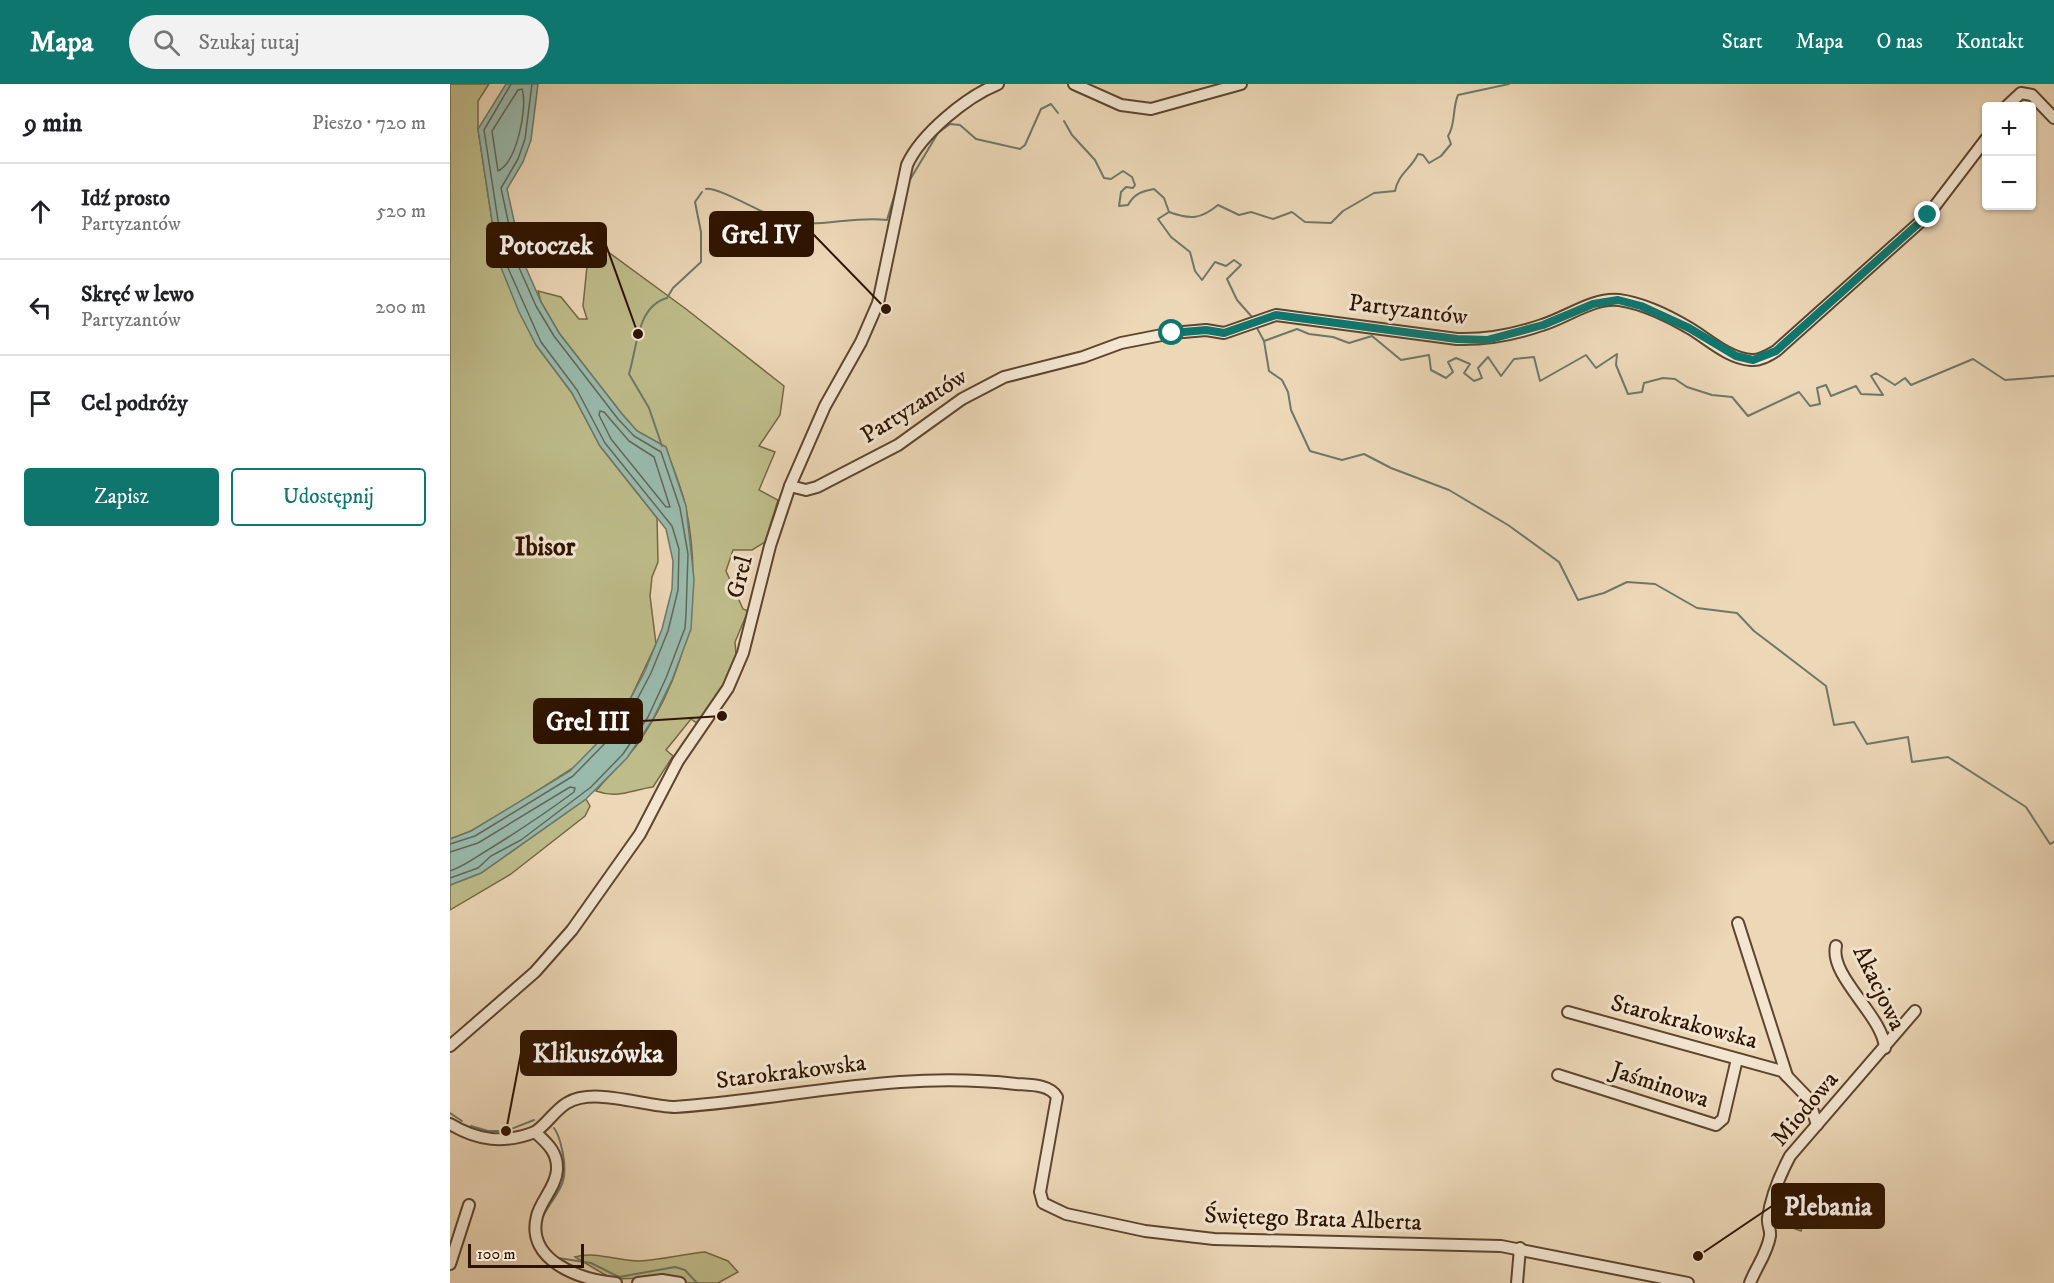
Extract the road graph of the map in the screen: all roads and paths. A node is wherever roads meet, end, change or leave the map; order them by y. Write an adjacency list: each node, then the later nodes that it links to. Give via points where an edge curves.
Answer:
1 (998, 84): 7 (street, Grel, via 929,132 911,156 878,303 825,406)
2 (1074, 84): 3 (street, via 1121,105 1151,109)
3 (1241, 84)
4 (2011, 102): 5 (street, via 2021,93 2032,95)
5 (2054, 118)
6 (1982, 144): 7 (street, Partyzantów, via 1928,215 1776,351 1762,358 1736,356 1689,328 1618,300 1593,304 1543,325 1487,340 1276,315 1224,333 1172,333 1121,343 1004,377 962,399 898,445 817,487 806,490)
7 (790, 486): 12 (street, Grel, via 742,653 723,699 678,761 640,834 572,930 535,972)
8 (1738, 922): 16 (street, Starokrakowska)
9 (1836, 946): 13 (street, Akacjowa, via 1848,981 1881,1031)
10 (1915, 1011): 13 (street, Miodowa)
11 (1568, 1012): 14 (street, Starokrakowska)
12 (450, 1046)
13 (1885, 1048): 19 (street, Miodowa)
14 (1737, 1059): 15 (street, Jaśminowa, via 1723,1119 1716,1125); 16 (street, Starokrakowska, via 1782,1071)
15 (1558, 1075)
16 (1787, 1076): 19 (street, Starokrakowska, via 1809,1099)
17 (1058, 1100): 20 (street, Starokrakowska, via 1056,1094 1045,1088 946,1079 841,1085 675,1107 591,1096 565,1104); 22 (street, Świętego Brata Alberta, via 1040,1192 1043,1203 1059,1211 1118,1227 1214,1239)
18 (450, 1124): 20 (street, via 470,1135 489,1139)
19 (1817, 1125): 29 (street, Miodowa, via 1790,1156 1780,1176 1768,1220 1771,1234)
20 (536, 1132): 24 (street, via 554,1151 557,1171 536,1218 535,1238 542,1254 590,1281)
21 (469, 1205): 23 (street)
22 (1520, 1248): 27 (street); 28 (street, Świętego Brata Alberta)
23 (450, 1264)
24 (616, 1283)
25 (638, 1283): 26 (street)
26 (680, 1283)
27 (1517, 1283)
28 (1688, 1283)
29 (1750, 1283)

